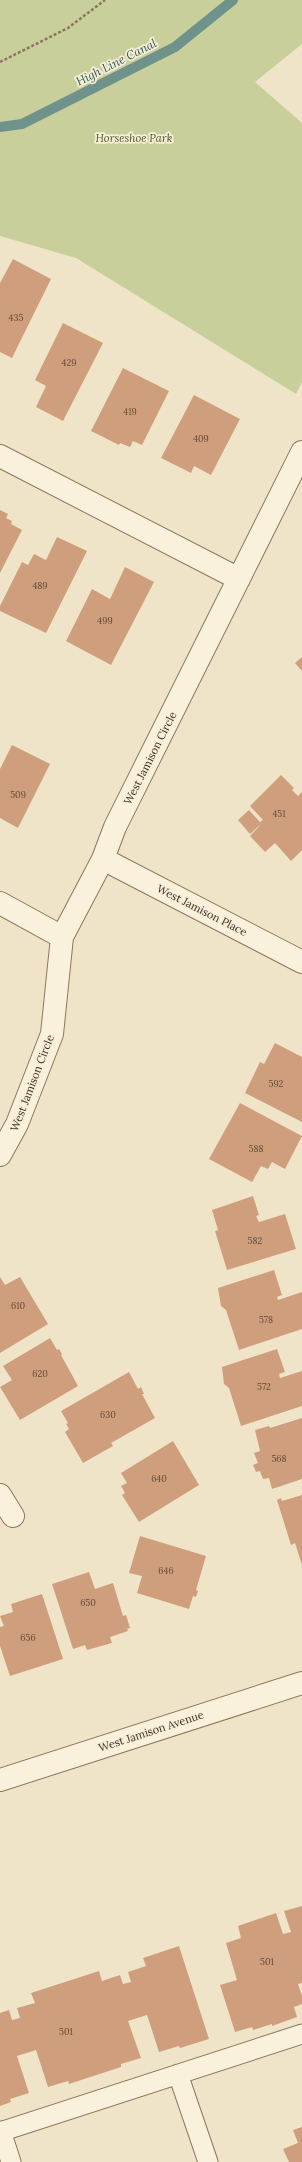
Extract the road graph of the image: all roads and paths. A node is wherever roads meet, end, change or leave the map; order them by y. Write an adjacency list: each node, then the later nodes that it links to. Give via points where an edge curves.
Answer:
1 (105, 0): 2 (path, via 68,28)
2 (0, 62)
3 (302, 452): 5 (street, West Jamison Circle)
4 (0, 456): 5 (street)
5 (238, 579): 6 (street, West Jamison Circle, via 115,827)
6 (103, 859): 8 (street, West Jamison Circle); 9 (street, West Jamison Place)
7 (0, 903): 8 (street)
8 (62, 937): 10 (street, West Jamison Circle, via 52,1034 17,1124)
9 (302, 962)
10 (0, 1155)
11 (0, 1495): 12 (street)
12 (13, 1516)
13 (302, 1683): 14 (street, West Jamison Avenue)
14 (0, 1780)
15 (302, 2034): 16 (lane)
16 (178, 2074): 17 (lane); 19 (lane)
17 (0, 2132): 18 (lane)
18 (11, 2162)
19 (208, 2162)

